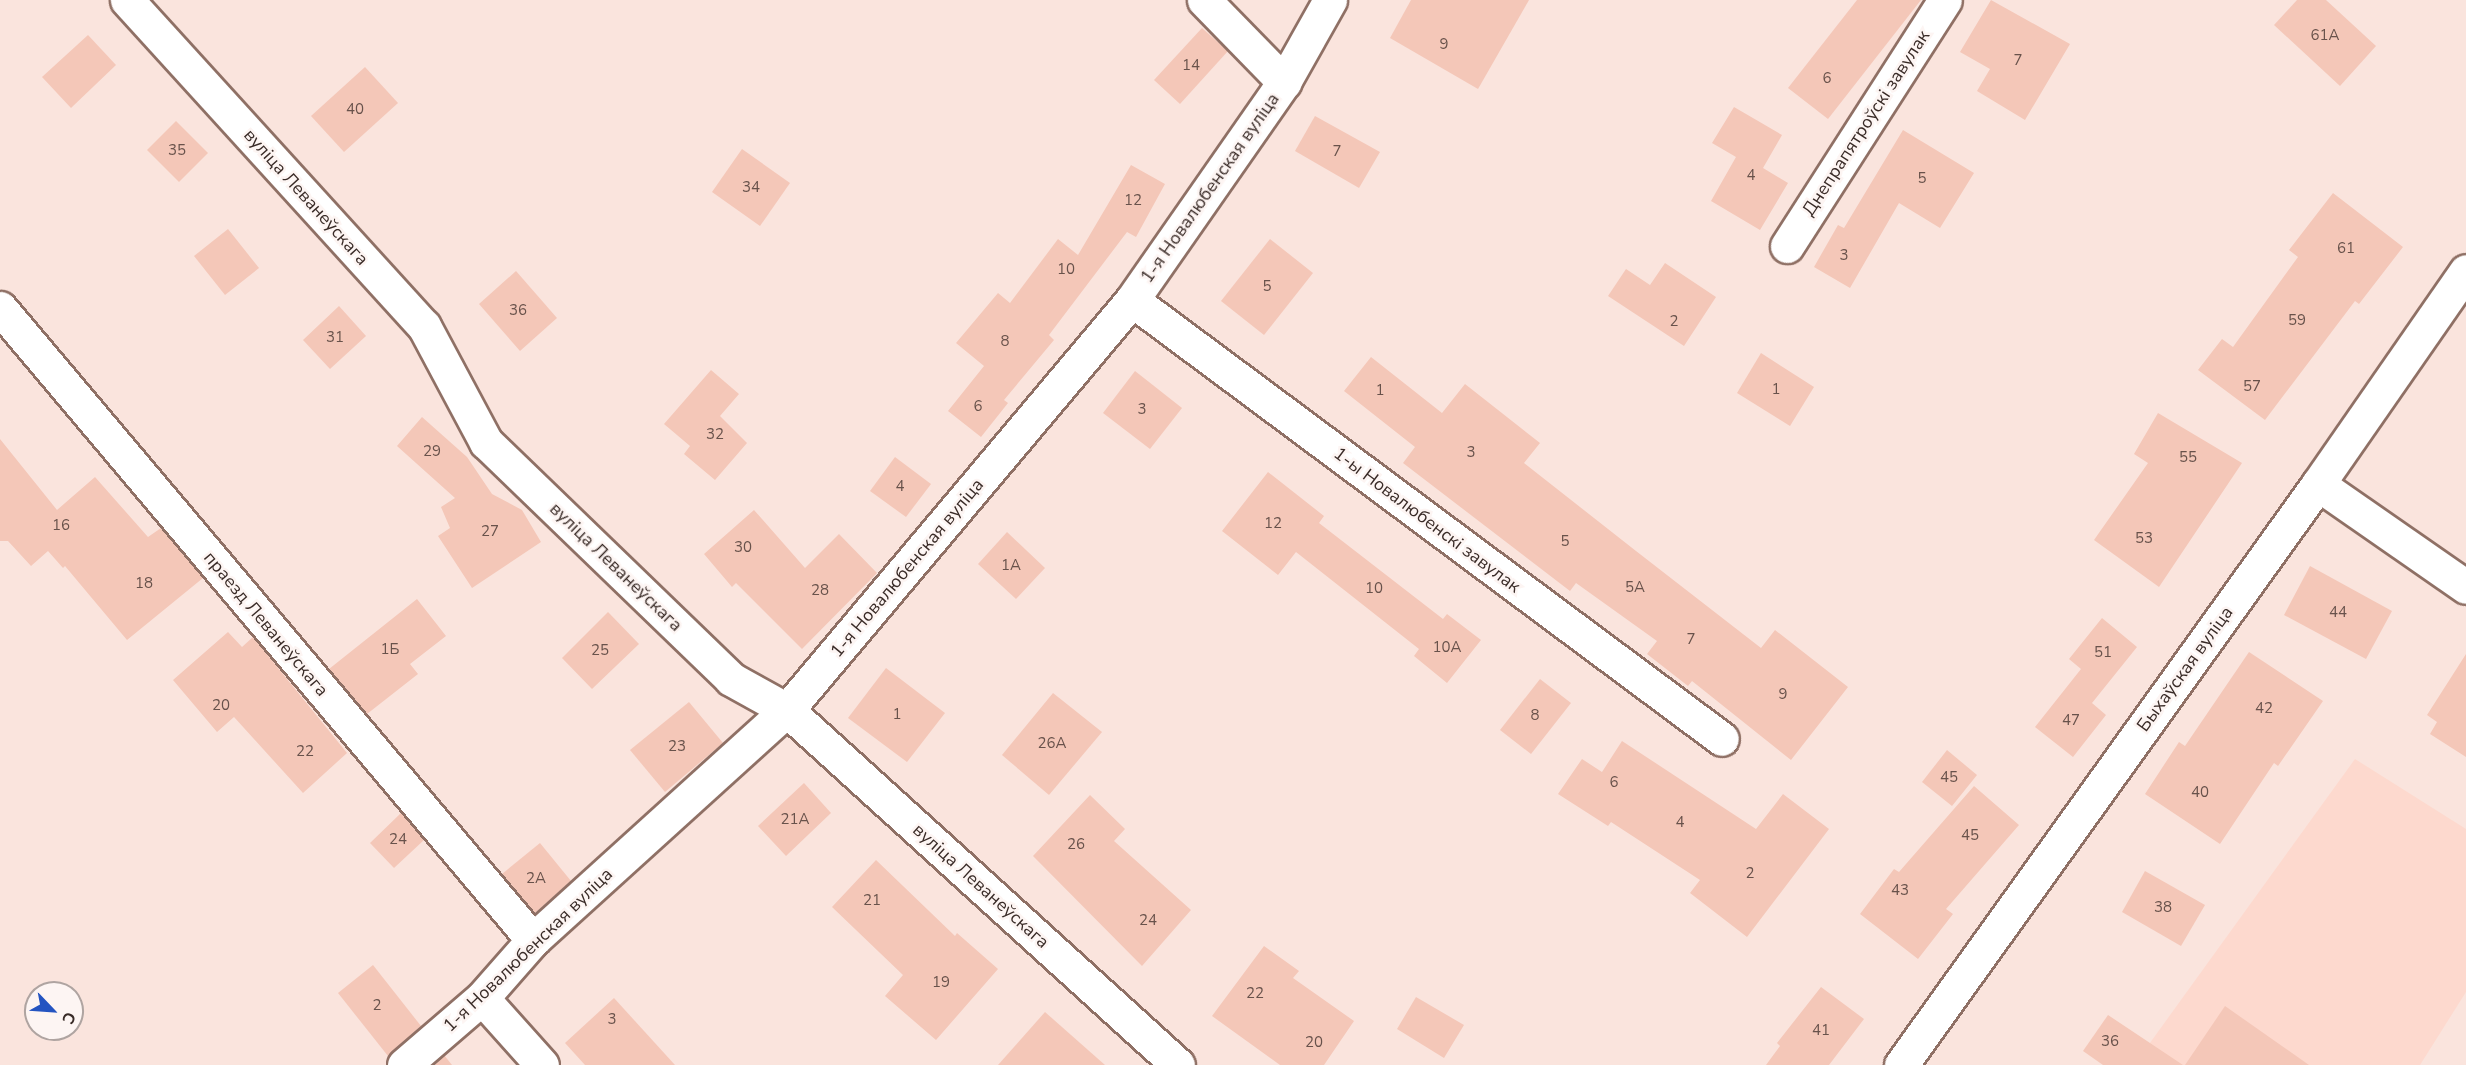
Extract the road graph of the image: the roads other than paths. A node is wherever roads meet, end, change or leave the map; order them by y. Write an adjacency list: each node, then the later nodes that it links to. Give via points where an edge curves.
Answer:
1 (127, 0): 12 (street, вуліца Леванеўскага, via 423,326 486,442 730,679)
2 (1204, 0): 5 (street)
3 (1330, 0): 5 (street, 1-я Новалюбенская вуліца)
4 (1945, 0): 6 (street, Днепрапятроўскі завулак)
5 (1284, 82): 8 (street, 1-я Новалюбенская вуліца)
6 (1787, 246)
7 (2466, 271): 10 (street, Быхаўская вуліца)
8 (1132, 300): 12 (street, 1-я Новалюбенская вуліца); 13 (street, 1-ы Новалюбенскі завулак)
9 (0, 308): 14 (street, праезд Леванеўскага)
10 (2318, 484): 11 (street); 19 (street, Быхаўская вуліца)
11 (2466, 587)
12 (787, 710): 14 (street, 1-я Новалюбенская вуліца); 18 (street, вуліца Леванеўскага)
13 (1722, 739)
14 (533, 940): 15 (street, 1-я Новалюбенская вуліца)
15 (482, 998): 16 (street, 1-я Новалюбенская вуліца); 17 (street)
16 (404, 1065)
17 (542, 1065)
18 (1178, 1065)
19 (1901, 1065)

